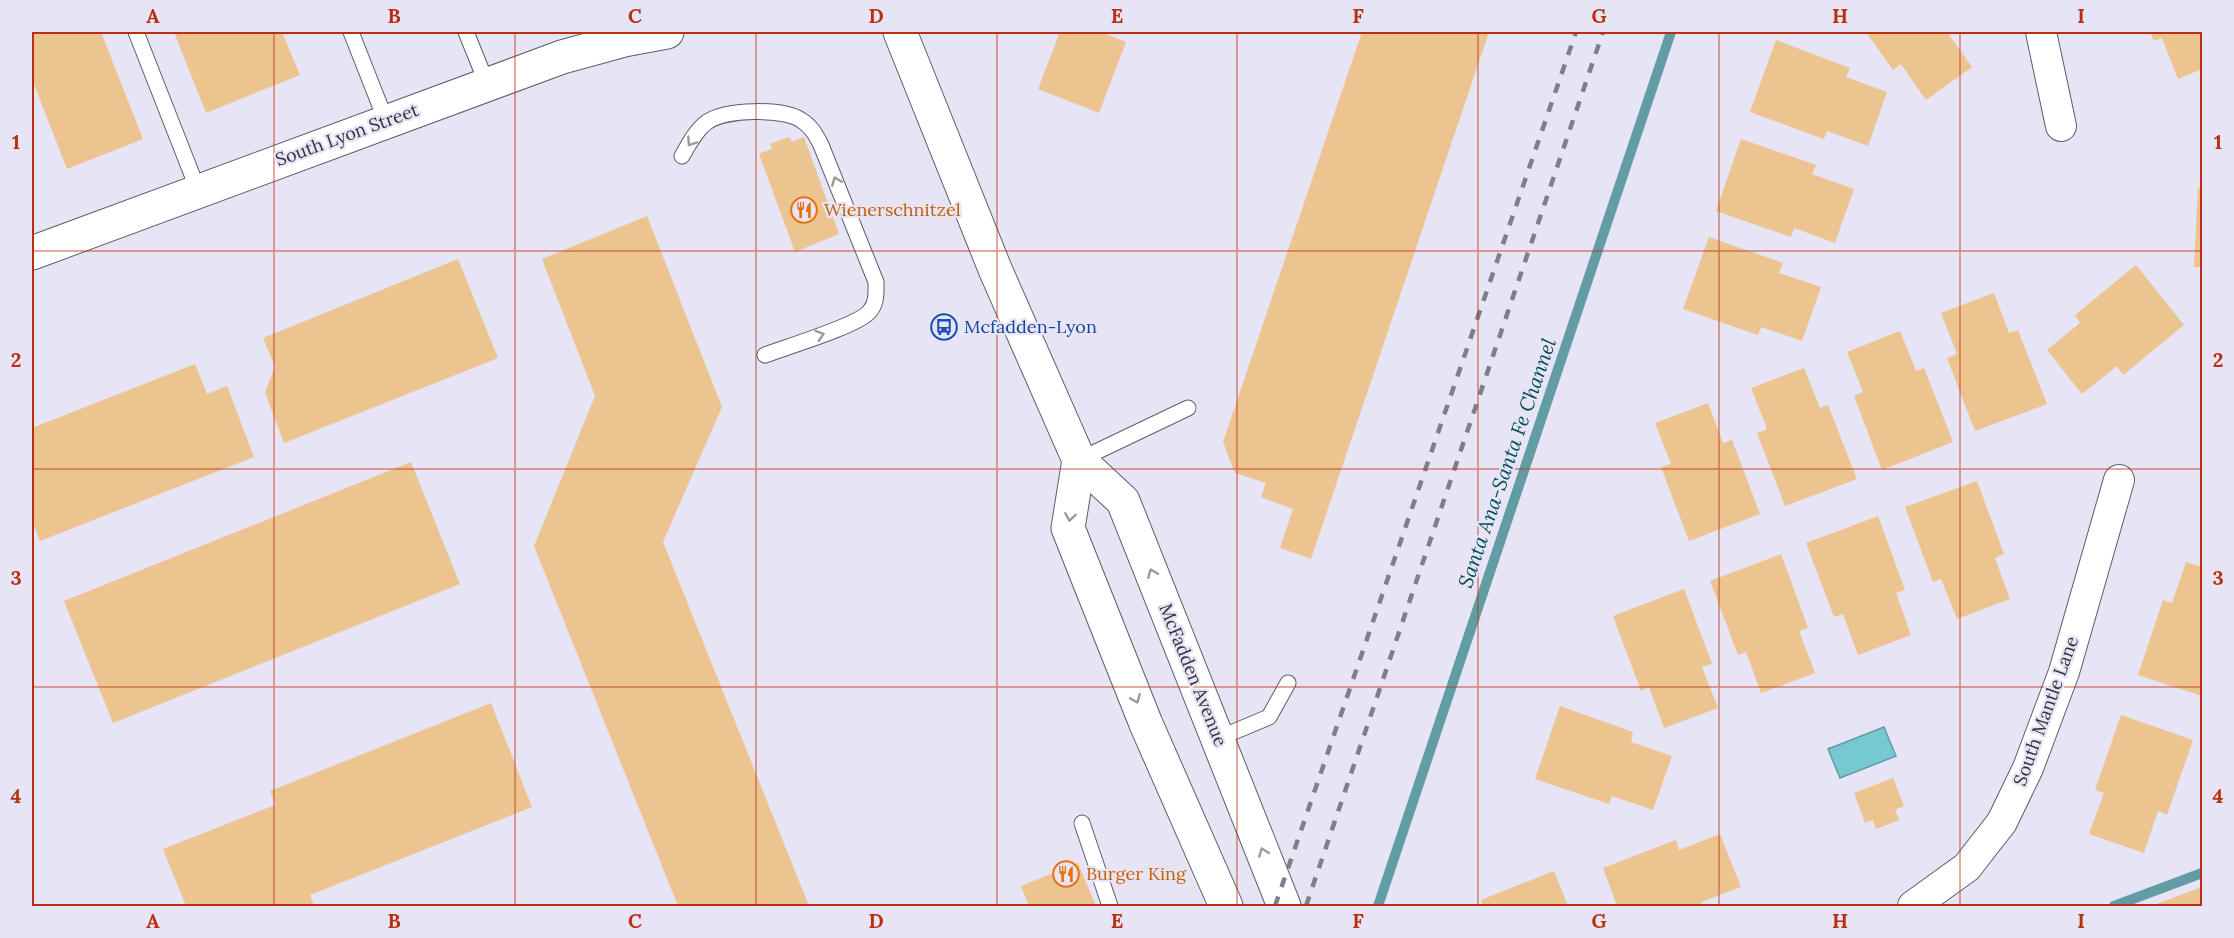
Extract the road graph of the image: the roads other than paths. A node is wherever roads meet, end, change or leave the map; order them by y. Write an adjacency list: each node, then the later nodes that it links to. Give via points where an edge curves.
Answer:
1 (136, 32): 11 (lane)
2 (351, 32): 8 (lane)
3 (466, 32): 7 (lane)
4 (667, 32): 7 (main road, South Lyon Street, via 562,57)
5 (900, 32): 15 (main road, McFadden Avenue, via 995,269)
6 (2041, 32): 9 (street)
7 (487, 84): 8 (main road, South Lyon Street)
8 (386, 121): 11 (main road, South Lyon Street)
9 (2061, 126)
10 (682, 156): 13 (lane, one-way to 10, via 853,323 869,312 877,297 876,282 821,144 813,130 790,115 731,114 708,121)
11 (198, 190): 12 (main road, South Lyon Street)
12 (33, 248)
13 (765, 356)
14 (1188, 408): 15 (lane)
15 (1079, 460): 18 (main road, McFadden Avenue, one-way to 15, via 1123,501); 21 (main road, one-way to 21, via 1068,528 1146,724)
16 (2119, 480): 23 (street, South Mantle Lane, via 2064,672 2028,768 2006,813 1967,867)
17 (1288, 683): 18 (lane, via 1269,717)
18 (1219, 738): 22 (main road, McFadden Avenue, one-way to 18)
19 (1082, 823): 20 (lane)
20 (1110, 906)
21 (1226, 906)
22 (1284, 906)
23 (1913, 906)

